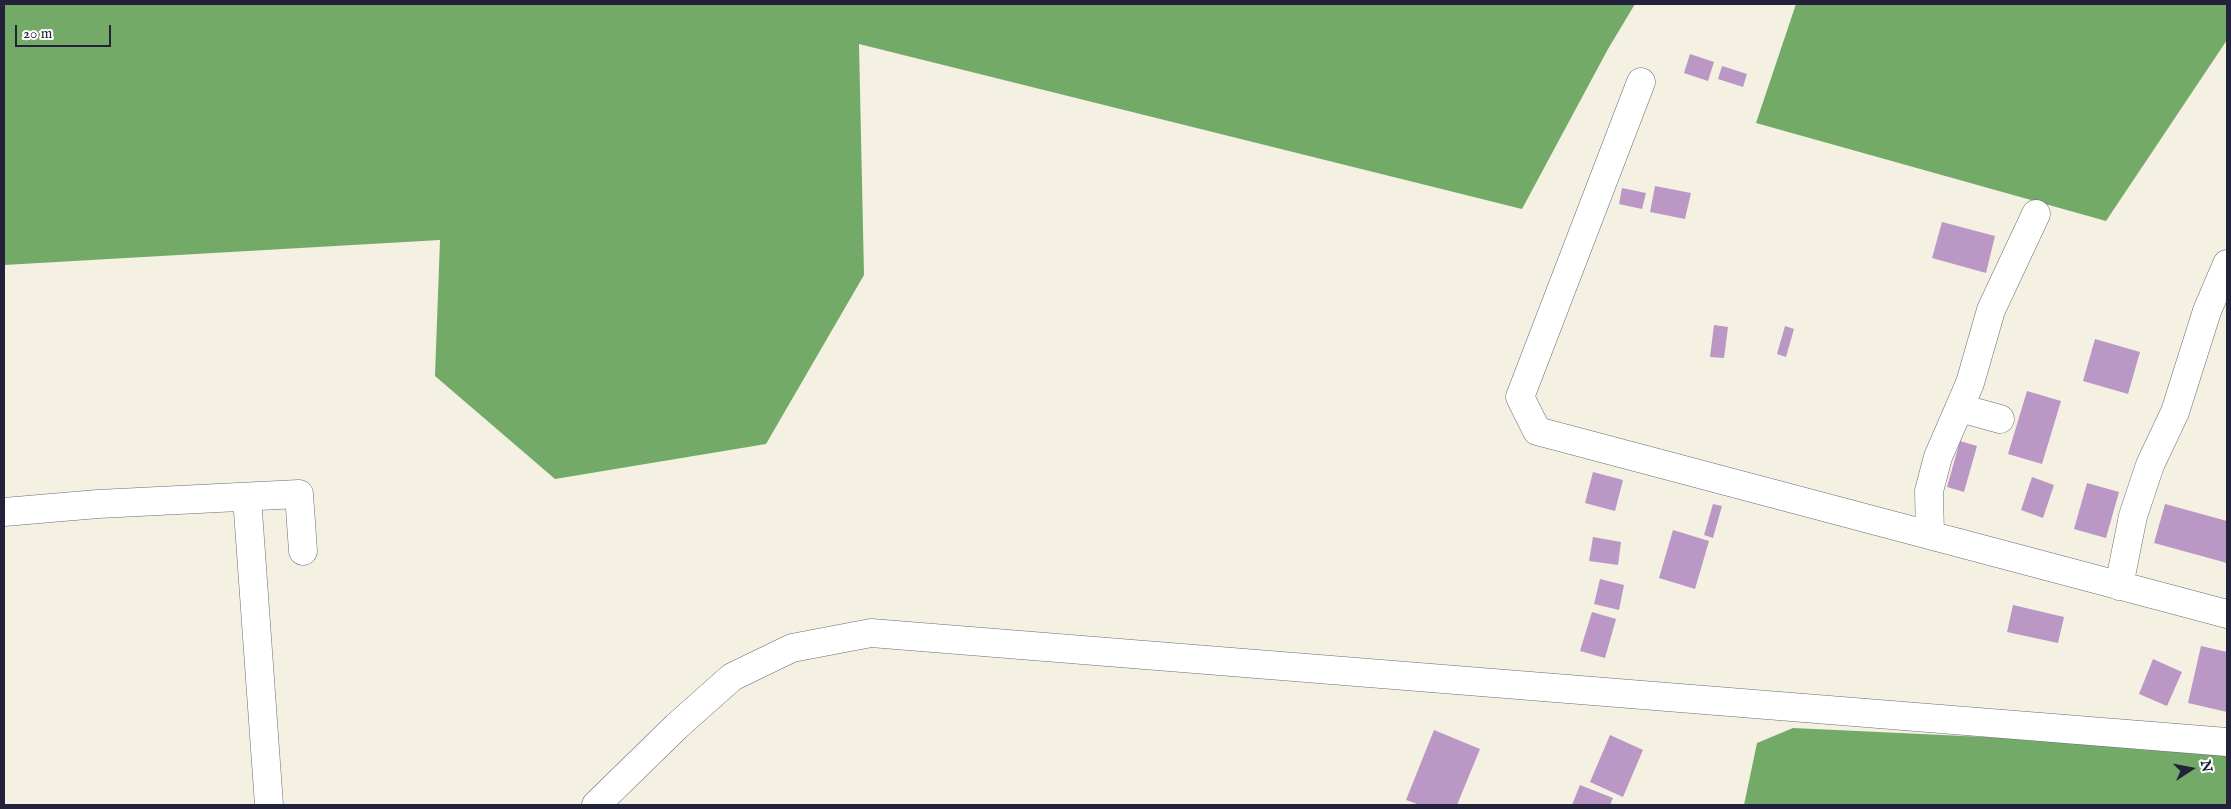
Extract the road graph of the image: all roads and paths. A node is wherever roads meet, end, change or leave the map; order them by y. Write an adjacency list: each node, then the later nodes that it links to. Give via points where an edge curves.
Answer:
1 (1641, 82): 8 (street, via 1520,396 1537,430)
2 (2036, 214): 4 (street, via 1991,310)
3 (2227, 264): 10 (street, via 2207,311 2175,412 2150,465 2133,516)
4 (1960, 408): 5 (street); 8 (street, via 1938,457 1929,491)
5 (2000, 419)
6 (247, 497): 7 (street); 9 (street, via 299,494); 13 (street)
7 (4, 512)
8 (1930, 535): 10 (street)
9 (303, 551)
10 (2119, 586): 11 (street)
11 (2227, 614)
12 (2227, 742): 14 (street, via 871,633 792,648 732,677)
13 (269, 805)
14 (596, 805)

